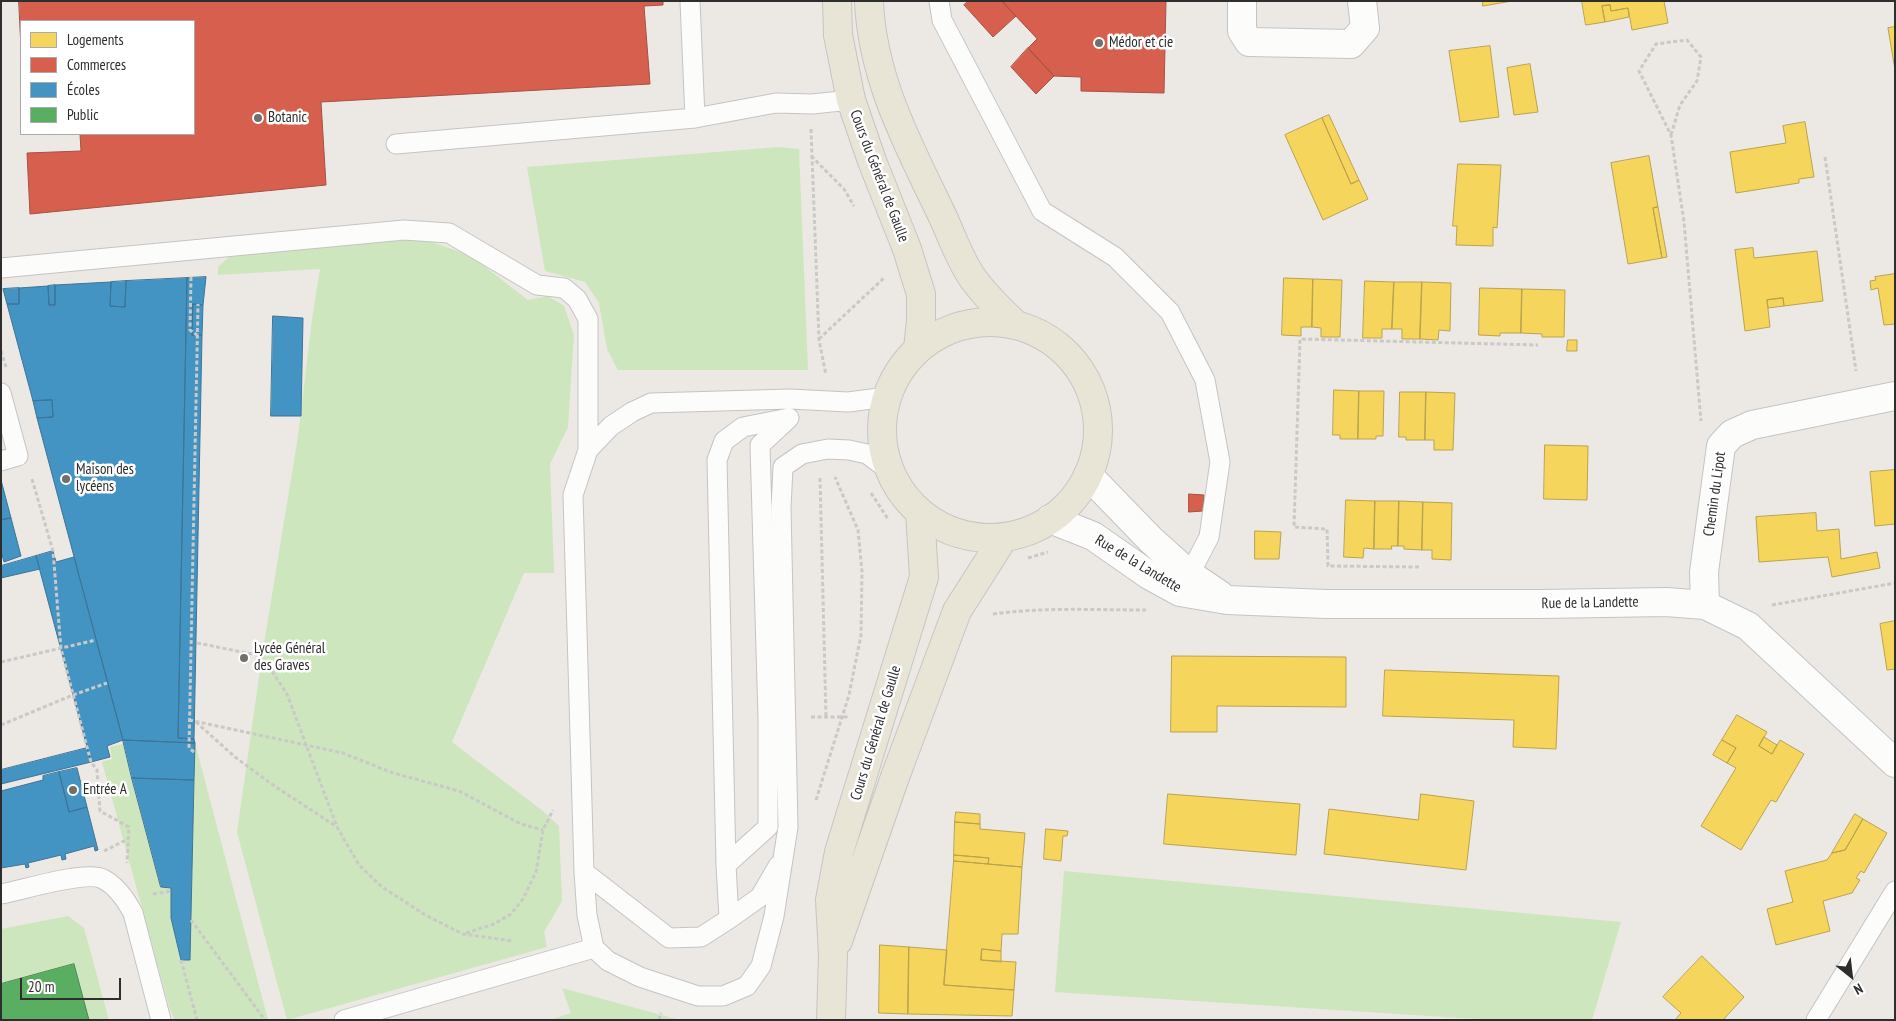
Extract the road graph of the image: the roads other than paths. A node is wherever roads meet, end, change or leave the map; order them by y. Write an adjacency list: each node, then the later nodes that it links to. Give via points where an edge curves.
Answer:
1 (690, 1): 8 (lane)
2 (838, 1): 7 (main road, Cours du Général de Gaulle, via 838,35)
3 (869, 1): 11 (main road, via 870,29 887,95 905,138 972,278)
4 (940, 1): 25 (lane, via 942,20 1042,212 1115,256 1170,312 1205,380 1220,462 1210,537)
5 (1242, 1): 6 (street, via 1242,31 1249,42 1350,44 1365,28)
6 (1362, 1)
7 (850, 100): 8 (lane, via 776,103); 12 (main road, Cours du Général de Gaulle, via 921,294)
8 (695, 118): 9 (lane)
9 (396, 144)
10 (1, 268): 18 (lane, via 404,230 449,233 537,285 564,288 577,299 588,319)
11 (1015, 324): 12 (main road, via 980,322 947,331); 21 (main road, via 1045,336 1064,351 1088,382 1098,413 1098,445)
12 (918, 350): 15 (main road, via 900,371)
13 (1, 393): 19 (lane)
14 (1895, 396): 26 (street, Chemin du Lipot, via 1752,425 1732,434 1721,446 1704,572)
15 (887, 397): 16 (lane); 20 (main road, via 883,447)
16 (828, 402): 17 (lane); 18 (lane, via 790,399 651,403 611,426)
17 (789, 418): 29 (lane, via 760,444 768,827); 29 (lane, via 743,427 724,441 717,460)
18 (588, 450): 30 (lane, via 573,495)
19 (10, 458)
20 (891, 472): 22 (main road, via 903,493); 28 (lane, via 866,454 828,449 802,454 783,468 781,508 788,827)
21 (1088, 475): 23 (main road, via 1073,500); 25 (street, Rue de la Landette, via 1151,540)
22 (920, 512): 24 (main road, via 945,528 964,534); 35 (main road, Cours du Général de Gaulle, via 924,577 839,852 830,900)
23 (1050, 519): 24 (main road); 25 (street, Rue de la Landette, via 1093,536 1149,574)
24 (1004, 537): 35 (main road, Cours du Général de Gaulle, via 957,611)
25 (1184, 583): 26 (street, Rue de la Landette, via 1227,600 1346,604 1666,602)
26 (1705, 605): 27 (street, Rue de la Landette, via 1748,626)
27 (1895, 763)
28 (783, 858): 33 (lane, via 760,897); 34 (lane, via 762,966 747,986 723,996 698,996 640,977 608,961)
29 (726, 865): 33 (lane)
30 (584, 872): 33 (lane, via 669,938 701,937); 34 (lane, via 587,915)
31 (1895, 891): 39 (lane)
32 (1, 894): 36 (lane, via 87,875 102,878 114,886 133,913)
33 (729, 919)
34 (594, 948): 37 (lane)
35 (832, 955): 38 (main road, Cours du Général de Gaulle)
36 (161, 1020)
37 (345, 1020)
38 (831, 1020)
39 (1816, 1020)

